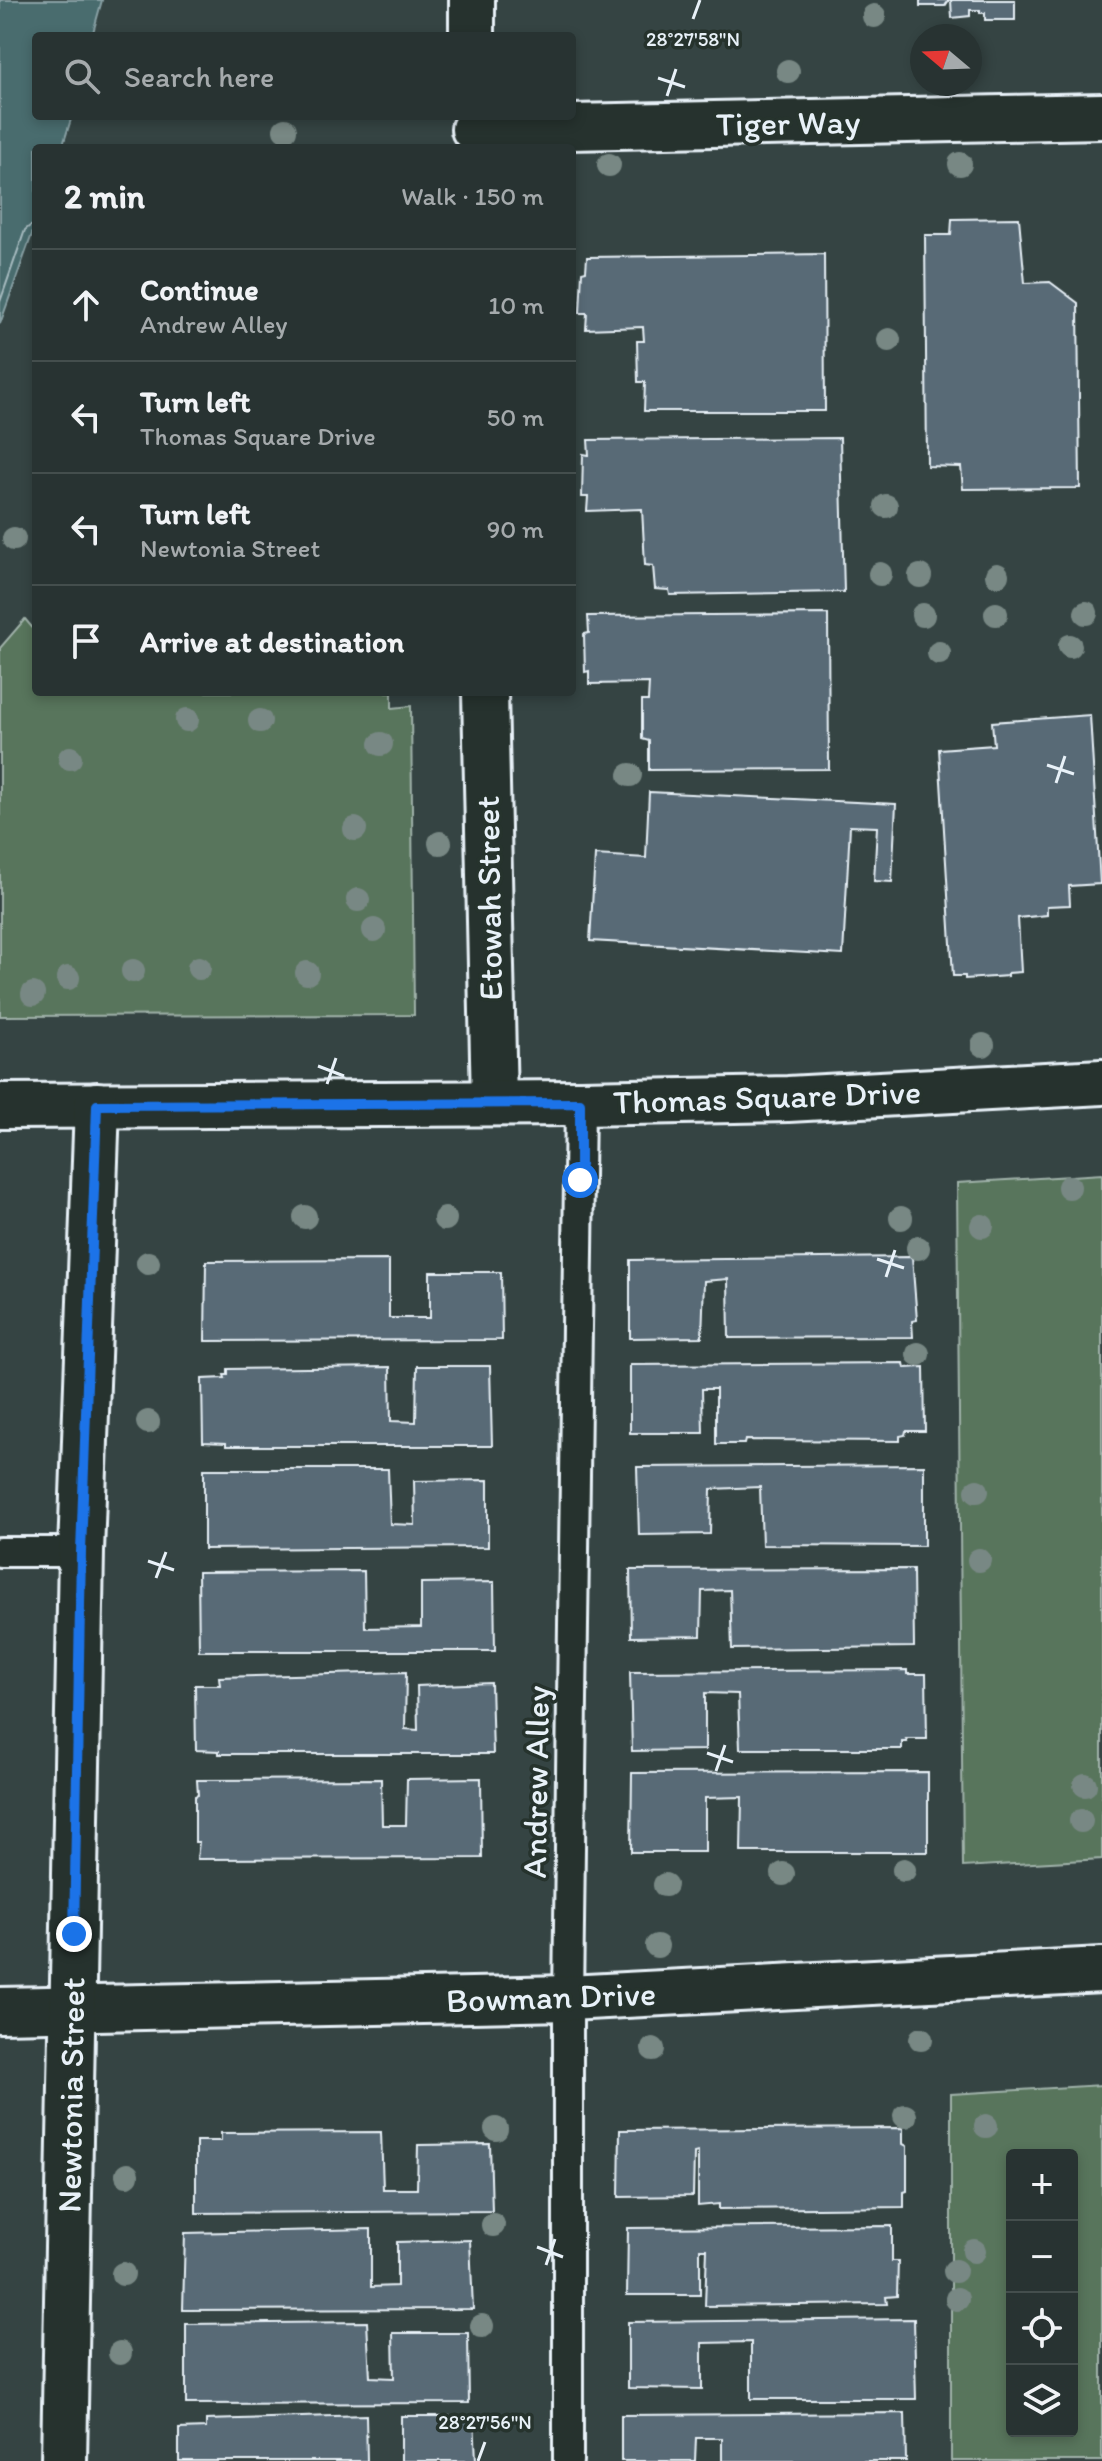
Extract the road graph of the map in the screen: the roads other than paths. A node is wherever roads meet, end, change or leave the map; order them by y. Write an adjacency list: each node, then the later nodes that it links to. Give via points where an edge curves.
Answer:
1 (472, 0): 2 (street)
2 (472, 32)
3 (1102, 116): 4 (street, Tiger Way)
4 (474, 131)
5 (485, 696): 7 (street, Etowah Street)
6 (1102, 1082): 8 (street, Thomas Square Drive, via 788,1099)
7 (494, 1103): 8 (street, Thomas Square Drive); 9 (street, Thomas Square Drive)
8 (580, 1103): 14 (lane, Andrew Alley)
9 (97, 1105): 10 (street, Thomas Square Drive); 12 (street, Newtonia Street)
10 (0, 1106)
11 (0, 1552): 12 (lane)
12 (81, 1552): 16 (street, Newtonia Street)
13 (1102, 1970): 14 (street, Bowman Drive)
14 (568, 1998): 16 (street, Bowman Drive); 18 (lane, Andrew Alley)
15 (0, 2010): 16 (street, Bowman Drive)
16 (72, 2010): 17 (street, Newtonia Street)
17 (64, 2461)
18 (568, 2461)

